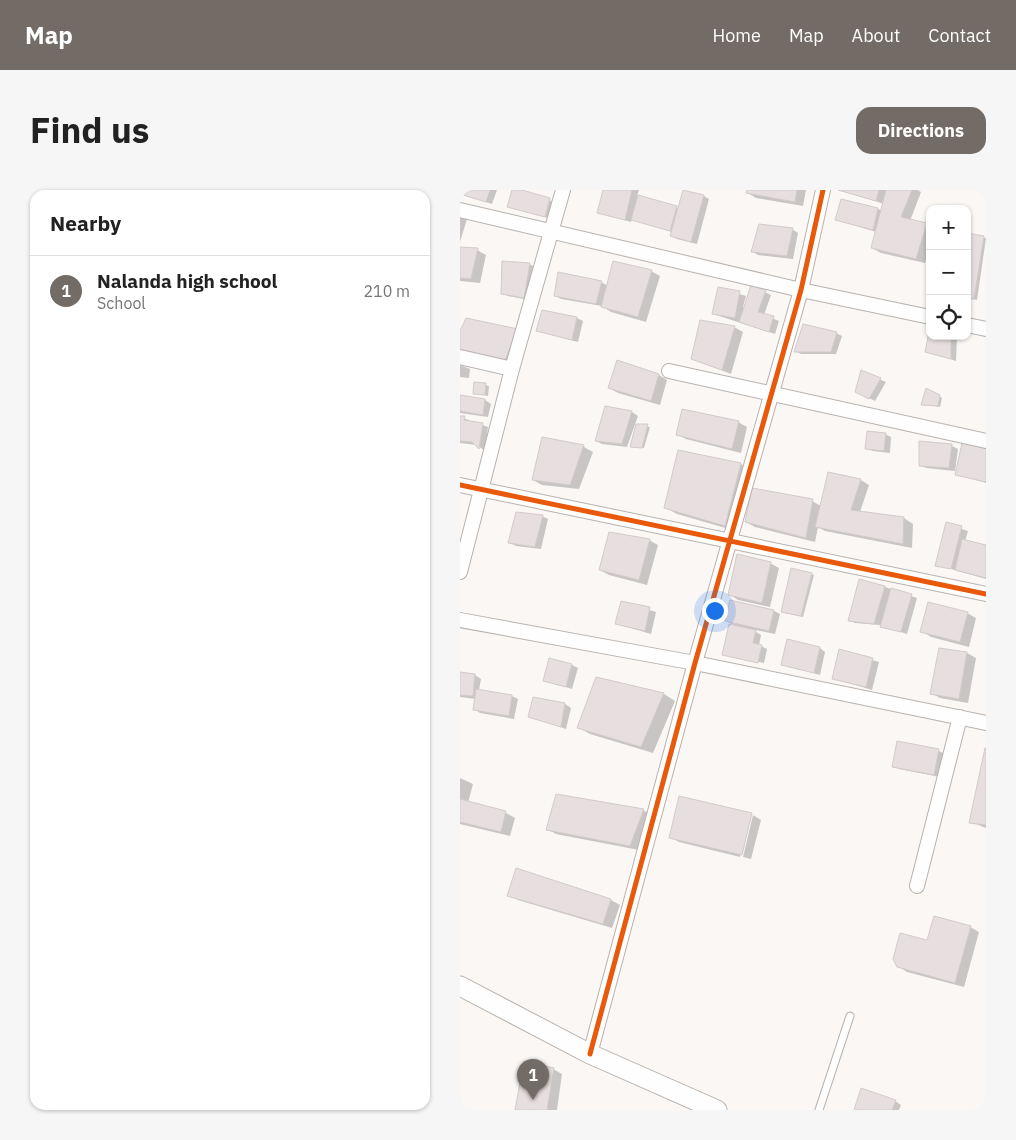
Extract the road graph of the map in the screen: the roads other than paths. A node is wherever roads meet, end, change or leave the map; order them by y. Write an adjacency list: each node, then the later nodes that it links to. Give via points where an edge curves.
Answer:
1 (563, 190): 4 (street)
2 (823, 190): 5 (street)
3 (460, 210): 4 (street)
4 (552, 232): 5 (street); 10 (street)
5 (801, 290): 6 (street); 12 (street)
6 (926, 316)
7 (971, 326): 8 (street)
8 (986, 329)
9 (460, 357): 10 (street)
10 (512, 369): 15 (street)
11 (669, 371): 12 (street)
12 (773, 395): 13 (street); 16 (street)
13 (986, 441)
14 (460, 485): 15 (street)
15 (481, 490): 16 (street); 17 (street)
16 (730, 542): 18 (street); 20 (street)
17 (460, 572)
18 (986, 594)
19 (460, 620): 20 (street)
20 (696, 663): 21 (street); 26 (street)
21 (960, 717): 22 (street); 23 (street)
22 (986, 723)
23 (917, 886)
24 (460, 986): 26 (street)
25 (850, 1016): 28 (lane)
26 (590, 1054): 27 (street)
27 (717, 1110)
28 (820, 1110)

